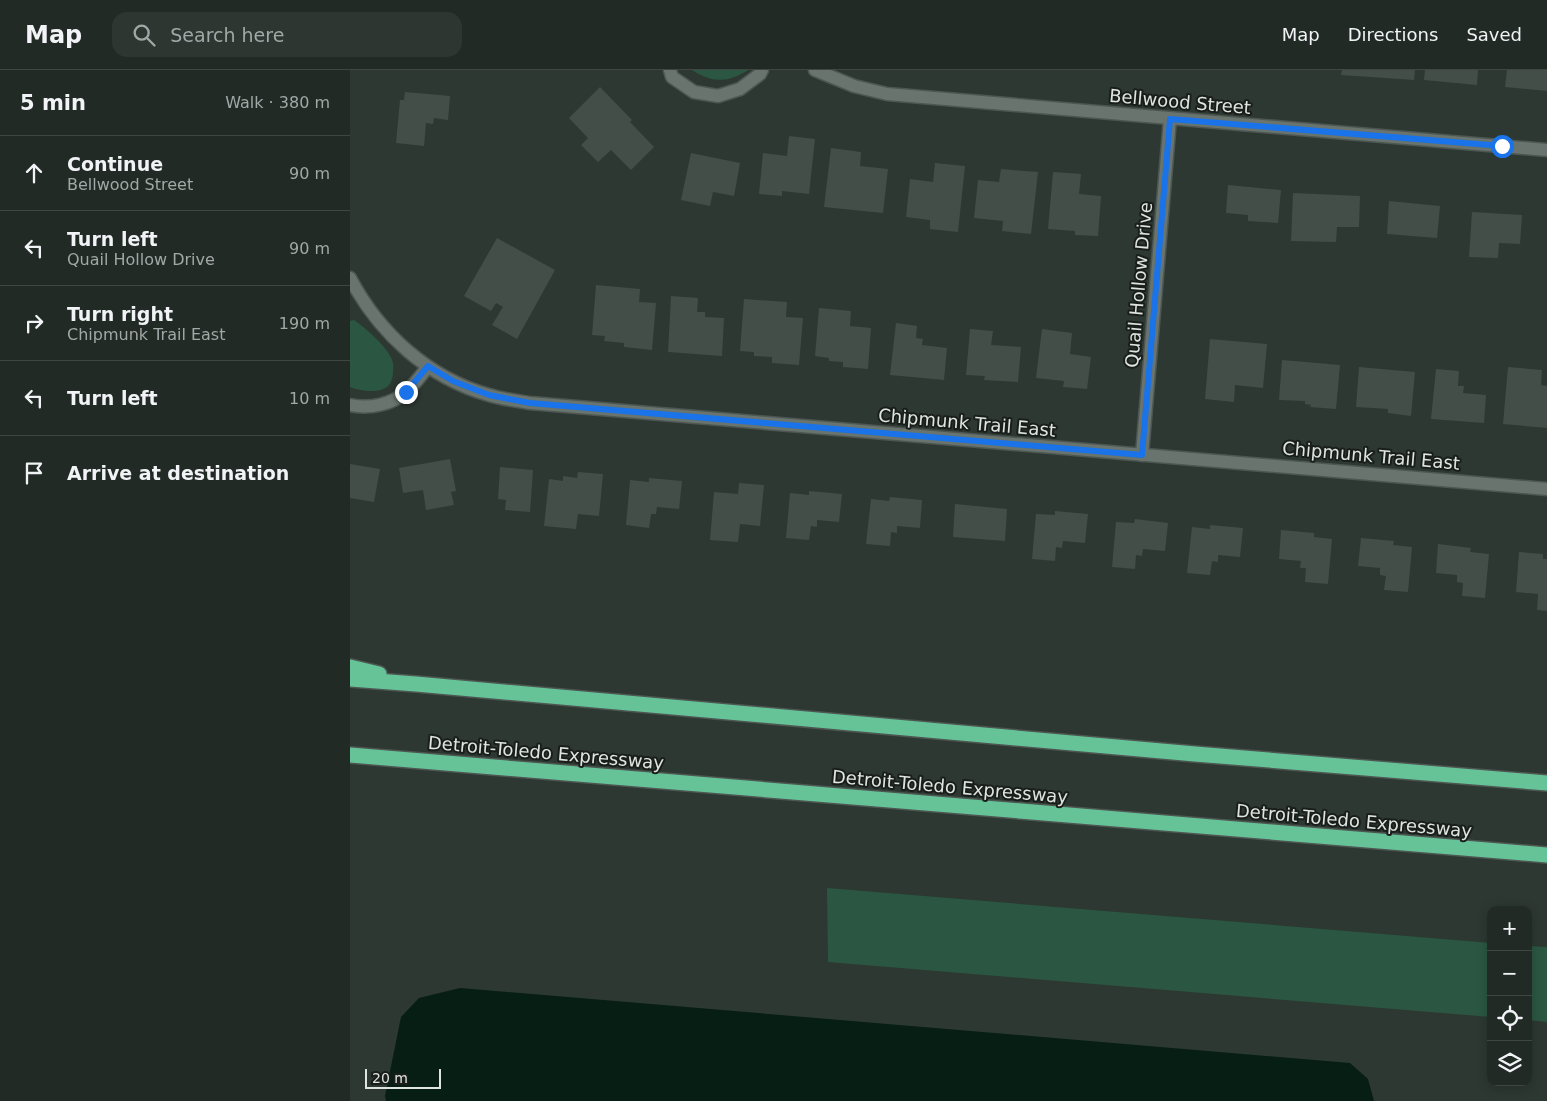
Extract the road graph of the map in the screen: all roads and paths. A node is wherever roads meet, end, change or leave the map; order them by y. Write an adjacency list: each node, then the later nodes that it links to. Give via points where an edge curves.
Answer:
1 (670, 70): 2 (street, via 672,77 694,92 718,96 740,89)
2 (762, 70)
3 (815, 70): 4 (street, Bellwood Street, via 854,86 887,94)
4 (1170, 119): 5 (street, Bellwood Street); 10 (street, Quail Hollow Drive)
5 (1547, 150)
6 (350, 278): 7 (street, Chipmunk Trail East)
7 (354, 296): 8 (street, Chipmunk Trail East, via 399,344)
8 (428, 366): 9 (street, via 406,392 386,403 363,407); 10 (street, Chipmunk Trail East, via 453,381 489,395 530,403)
9 (350, 405)
10 (1142, 455): 11 (street, Chipmunk Trail East)
11 (1547, 489)
12 (350, 667): 14 (highway)
13 (350, 680): 14 (highway)
14 (416, 684): 16 (highway)
15 (350, 755): 17 (highway, Detroit-Toledo Expressway)
16 (1547, 783)
17 (1547, 855)

